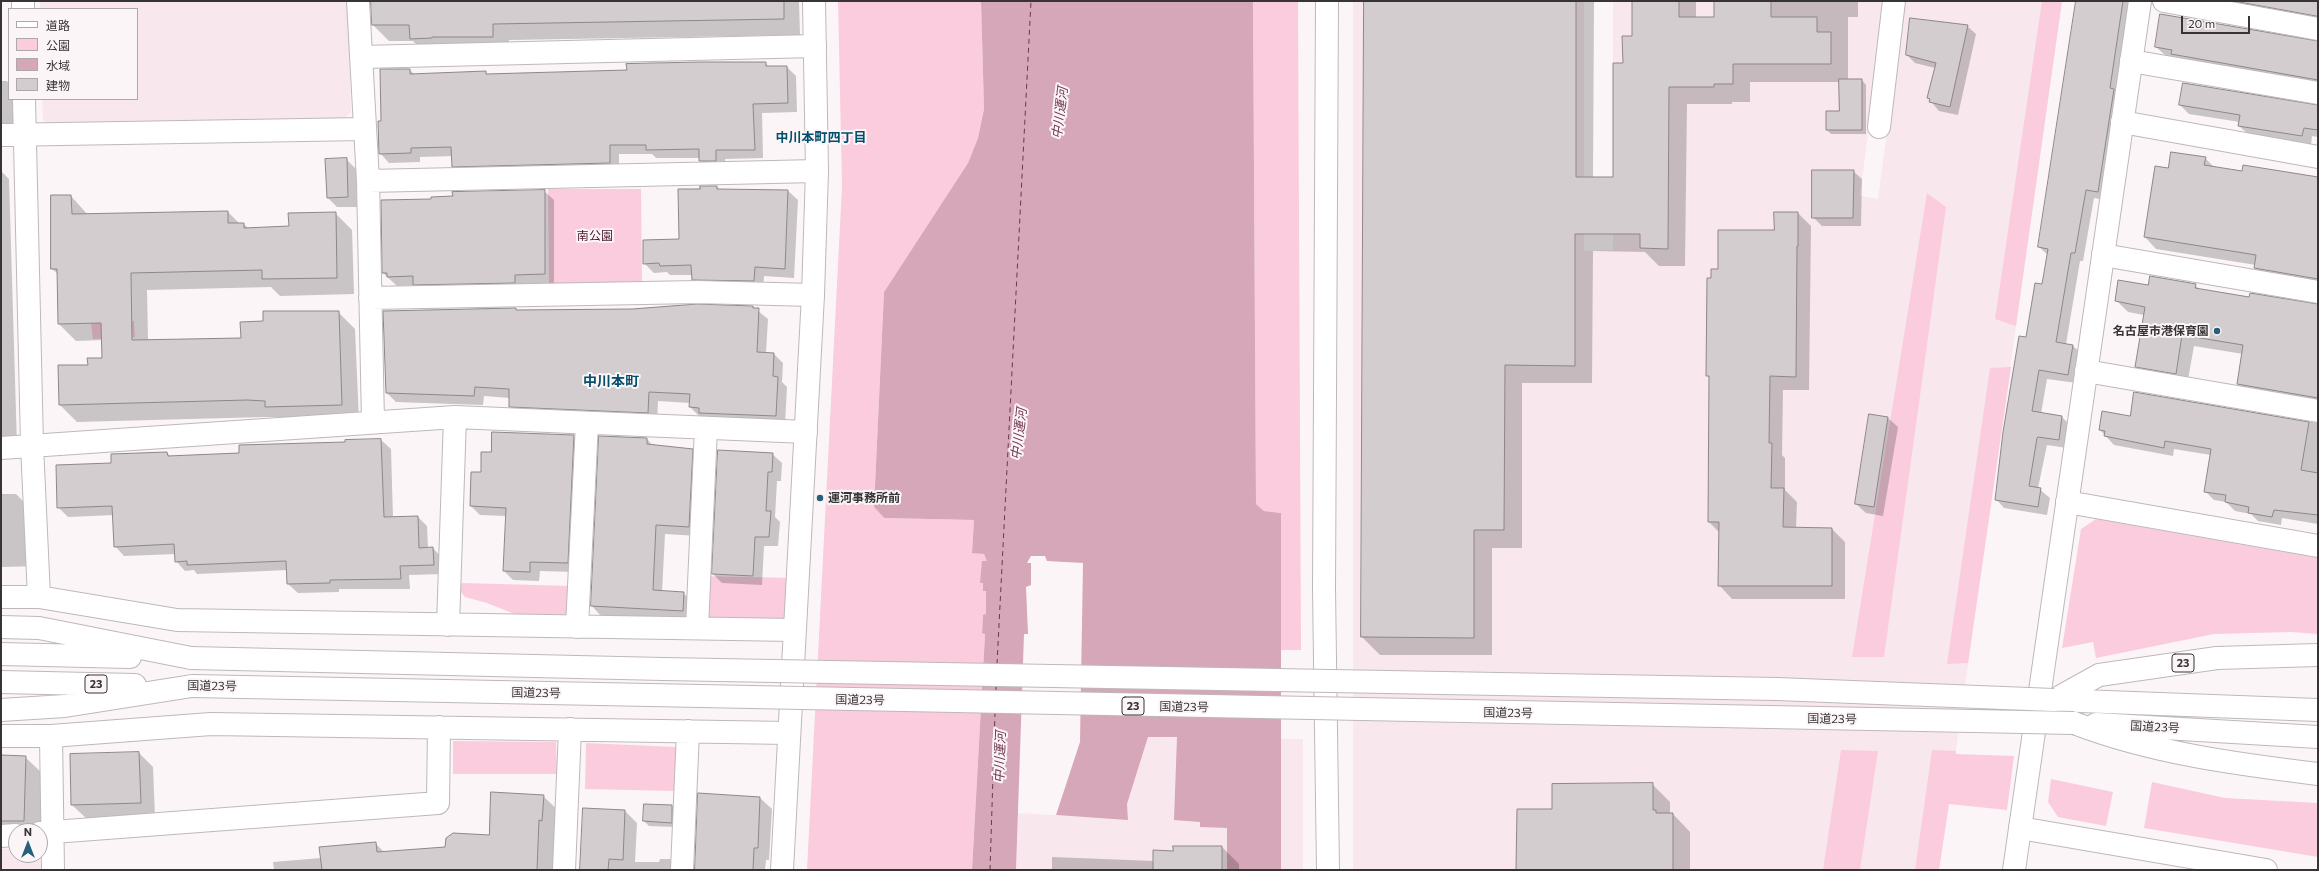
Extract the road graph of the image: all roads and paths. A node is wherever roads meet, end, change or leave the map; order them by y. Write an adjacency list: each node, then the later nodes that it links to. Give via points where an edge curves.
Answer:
1 (358, 1): 9 (main road)
2 (814, 1): 8 (main road)
3 (1327, 1): 68 (main road, via 1324,589)
4 (1894, 1): 14 (main road)
5 (2140, 1): 10 (main road)
6 (2164, 1): 7 (main road)
7 (2318, 28)
8 (815, 46): 9 (main road); 19 (main road)
9 (361, 57): 15 (main road)
10 (2131, 61): 11 (main road); 13 (main road)
11 (2318, 93)
12 (24, 100): 16 (main road)
13 (2122, 122): 18 (main road); 21 (main road)
14 (1879, 127)
15 (364, 129): 16 (main road); 20 (main road)
16 (25, 134): 17 (main road); 32 (main road)
17 (1, 135)
18 (2318, 157)
19 (817, 171): 20 (main road); 23 (main road)
20 (368, 181): 24 (main road)
21 (2103, 255): 22 (main road); 25 (main road)
22 (2318, 292)
23 (813, 295): 24 (main road, via 698,292); 31 (main road)
24 (370, 298): 28 (main road)
25 (2086, 371): 26 (main road); 34 (main road)
26 (2318, 411)
27 (455, 417): 28 (main road); 29 (main road); 38 (main road)
28 (373, 422): 32 (main road)
29 (587, 423): 30 (main road); 39 (main road)
30 (706, 428): 31 (main road); 41 (main road)
31 (806, 432): 42 (main road)
32 (32, 446): 33 (main road); 37 (main road)
33 (1, 448)
34 (2067, 502): 35 (main road); 61 (main road)
35 (2318, 546)
36 (1, 597): 37 (main road)
37 (39, 597): 38 (main road, via 176,620)
38 (448, 625): 39 (main road)
39 (577, 626): 41 (main road)
40 (1, 627): 45 (main road, via 39,628)
41 (697, 628): 42 (main road)
42 (794, 630): 55 (main road)
43 (1, 654): 45 (main road, 国道23号)
44 (2318, 655): 48 (main road, 23, via 2217,658 2099,675)
45 (191, 658): 48 (main road, 国道23号, bridge, via 1770,689)
46 (1, 682): 47 (main road, 国道23号 / 23)
47 (192, 686): 49 (main road, via 65,706); 51 (main road, 国道23号 / 23, bridge)
48 (2054, 700): 50 (main road, 国道23号)
49 (1, 710)
50 (2318, 710)
51 (2074, 723): 58 (main road, 国道23号 / 23); 59 (main road, 23, via 2114,739 2182,754)
52 (439, 727): 53 (main road); 57 (main road, via 210,724); 62 (main road, via 438,803)
53 (570, 729): 54 (main road); 65 (main road)
54 (688, 731): 55 (main road); 66 (main road)
55 (789, 733): 67 (main road)
56 (1, 736): 57 (main road)
57 (51, 736): 60 (main road)
58 (2318, 737)
59 (2318, 774)
60 (47, 823)
61 (2020, 828): 69 (main road); 70 (main road)
62 (48, 833)
63 (48, 844): 64 (main road)
64 (53, 870)
65 (564, 870)
66 (682, 870)
67 (782, 870)
68 (1328, 870)
69 (2014, 870)
70 (2266, 870)

